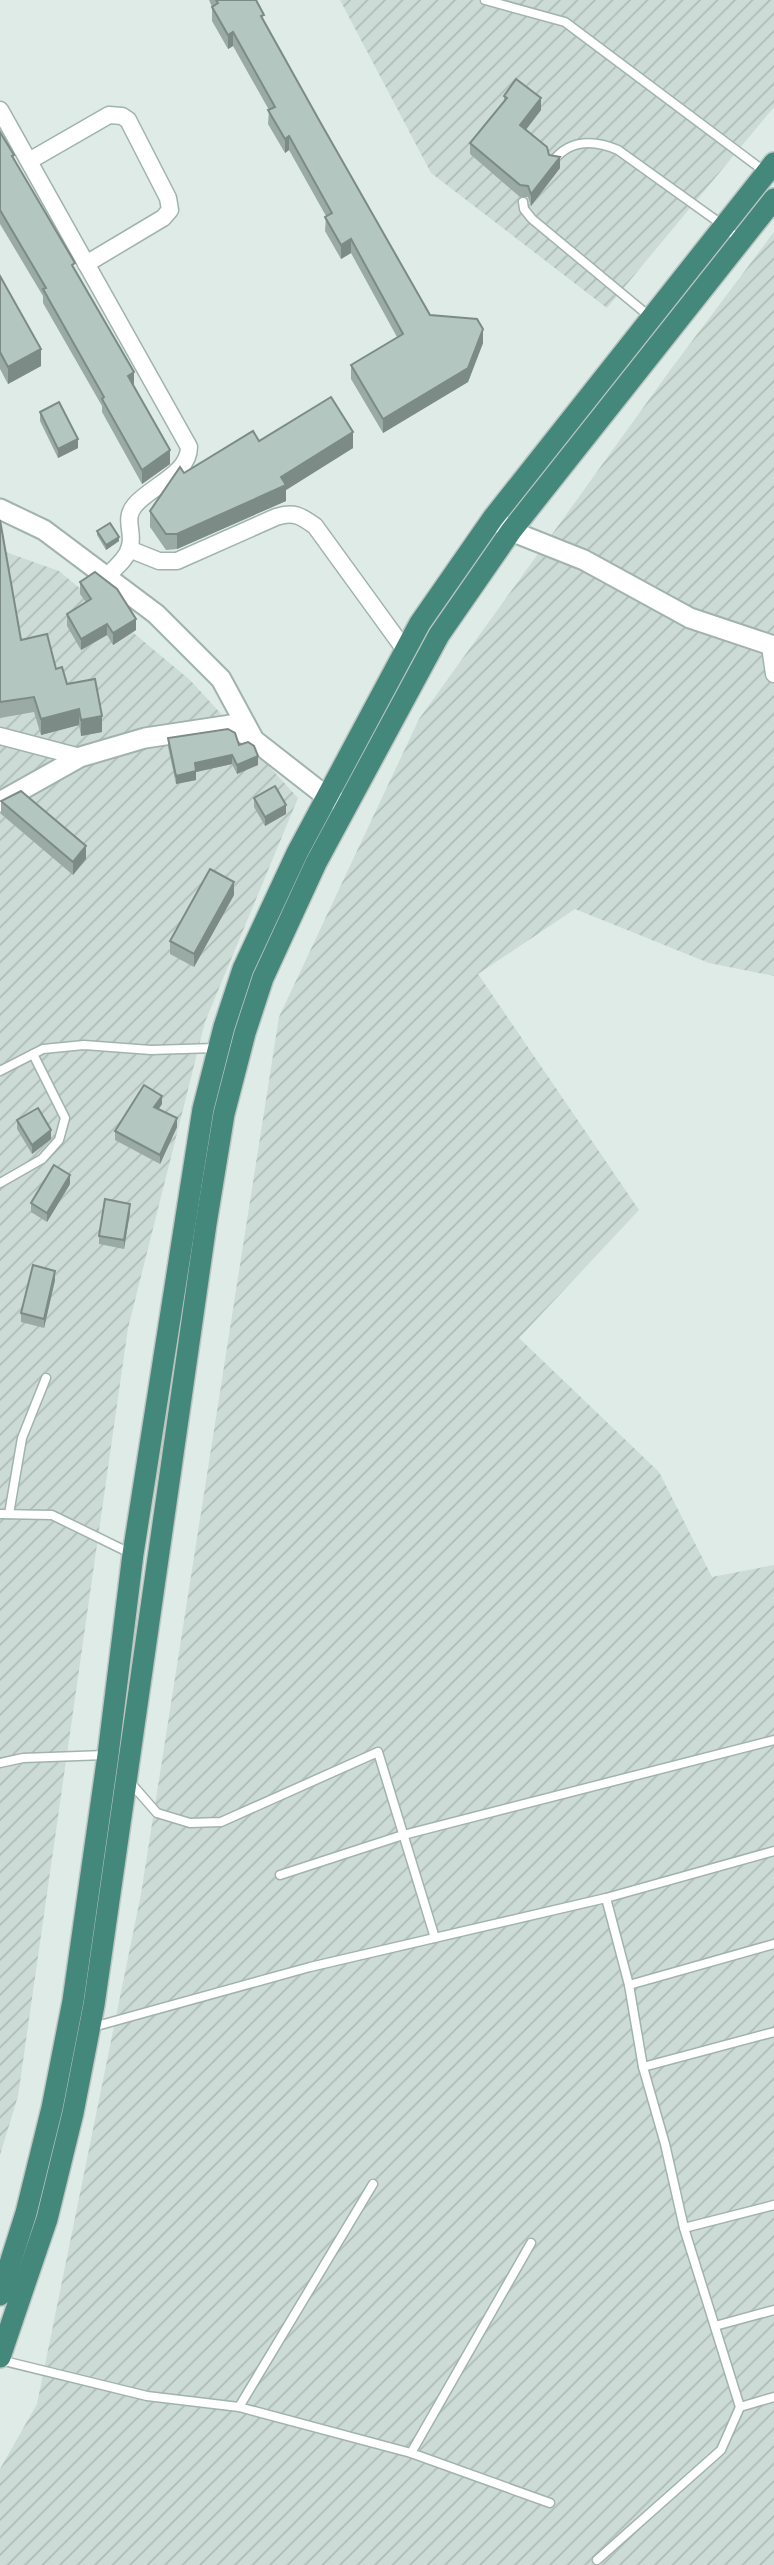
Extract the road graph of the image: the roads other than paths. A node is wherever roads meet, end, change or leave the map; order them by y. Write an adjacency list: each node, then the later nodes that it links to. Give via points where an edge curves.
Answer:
1 (485, 0): 5 (lane, via 565,22)
2 (0, 110): 3 (street)
3 (29, 161): 10 (street); 10 (street, via 109,115 128,120 170,210)
4 (553, 161): 8 (lane, via 573,146 607,145)
5 (770, 168): 8 (highway)
6 (774, 199): 9 (highway)
7 (523, 202): 11 (lane, via 539,225)
8 (724, 226): 9 (lane); 11 (highway)
9 (740, 241): 14 (highway)
10 (86, 264): 15 (street, via 189,447 184,466 133,506 128,518)
11 (652, 318): 13 (highway)
12 (0, 509): 16 (street, via 44,530)
13 (493, 518): 14 (street); 18 (highway)
14 (511, 531): 17 (street, via 584,560 690,618); 21 (highway, via 439,635)
15 (129, 549): 16 (street); 18 (street, via 159,561 177,561 276,517 300,515 315,526)
16 (107, 576): 23 (street, via 156,614 221,680)
17 (772, 646): 19 (street)
18 (405, 650): 20 (highway)
19 (774, 674)
20 (375, 707): 21 (highway); 25 (highway)
21 (393, 718): 27 (highway)
22 (0, 736): 24 (street)
23 (254, 740): 24 (street, via 231,725 145,738); 25 (street)
24 (80, 757): 26 (street)
25 (327, 797): 27 (street); 28 (highway, via 243,970)
26 (0, 802)
27 (347, 805): 38 (highway, via 263,978 224,1114)
28 (218, 1048): 29 (lane, via 84,1045 43,1049); 34 (highway, via 201,1121)
29 (33, 1055): 30 (lane); 31 (lane, via 65,1118 60,1140 42,1159)
30 (0, 1071)
31 (0, 1183)
32 (46, 1378): 33 (lane, via 22,1438)
33 (4, 1514): 34 (lane, via 52,1515)
34 (133, 1554): 36 (highway)
35 (774, 1740): 39 (lane)
36 (108, 1755): 37 (lane); 46 (highway)
37 (0, 1763)
38 (127, 1779): 39 (lane, via 157,1813 190,1823 221,1822 378,1752); 47 (highway)
39 (403, 1835): 41 (lane); 43 (lane)
40 (774, 1851): 42 (lane)
41 (280, 1875)
42 (606, 1898): 43 (lane); 45 (lane)
43 (435, 1938): 47 (lane)
44 (774, 1944): 45 (lane)
45 (629, 1984): 49 (lane)
46 (68, 2025): 47 (highway); 54 (highway, via 26,2213)
47 (90, 2028): 57 (highway, via 47,2219)
48 (774, 2032): 49 (lane)
49 (643, 2067): 52 (lane)
50 (373, 2184): 59 (lane)
51 (774, 2205): 52 (lane)
52 (684, 2228): 56 (lane)
53 (531, 2243): 61 (lane)
54 (0, 2295)
55 (774, 2310): 56 (lane)
56 (715, 2326): 60 (lane)
57 (0, 2359): 59 (lane, via 146,2396)
58 (774, 2397): 60 (lane)
59 (239, 2407): 61 (lane)
60 (740, 2407): 63 (lane, via 721,2449)
61 (411, 2453): 62 (lane)
62 (550, 2503)
63 (597, 2560)

